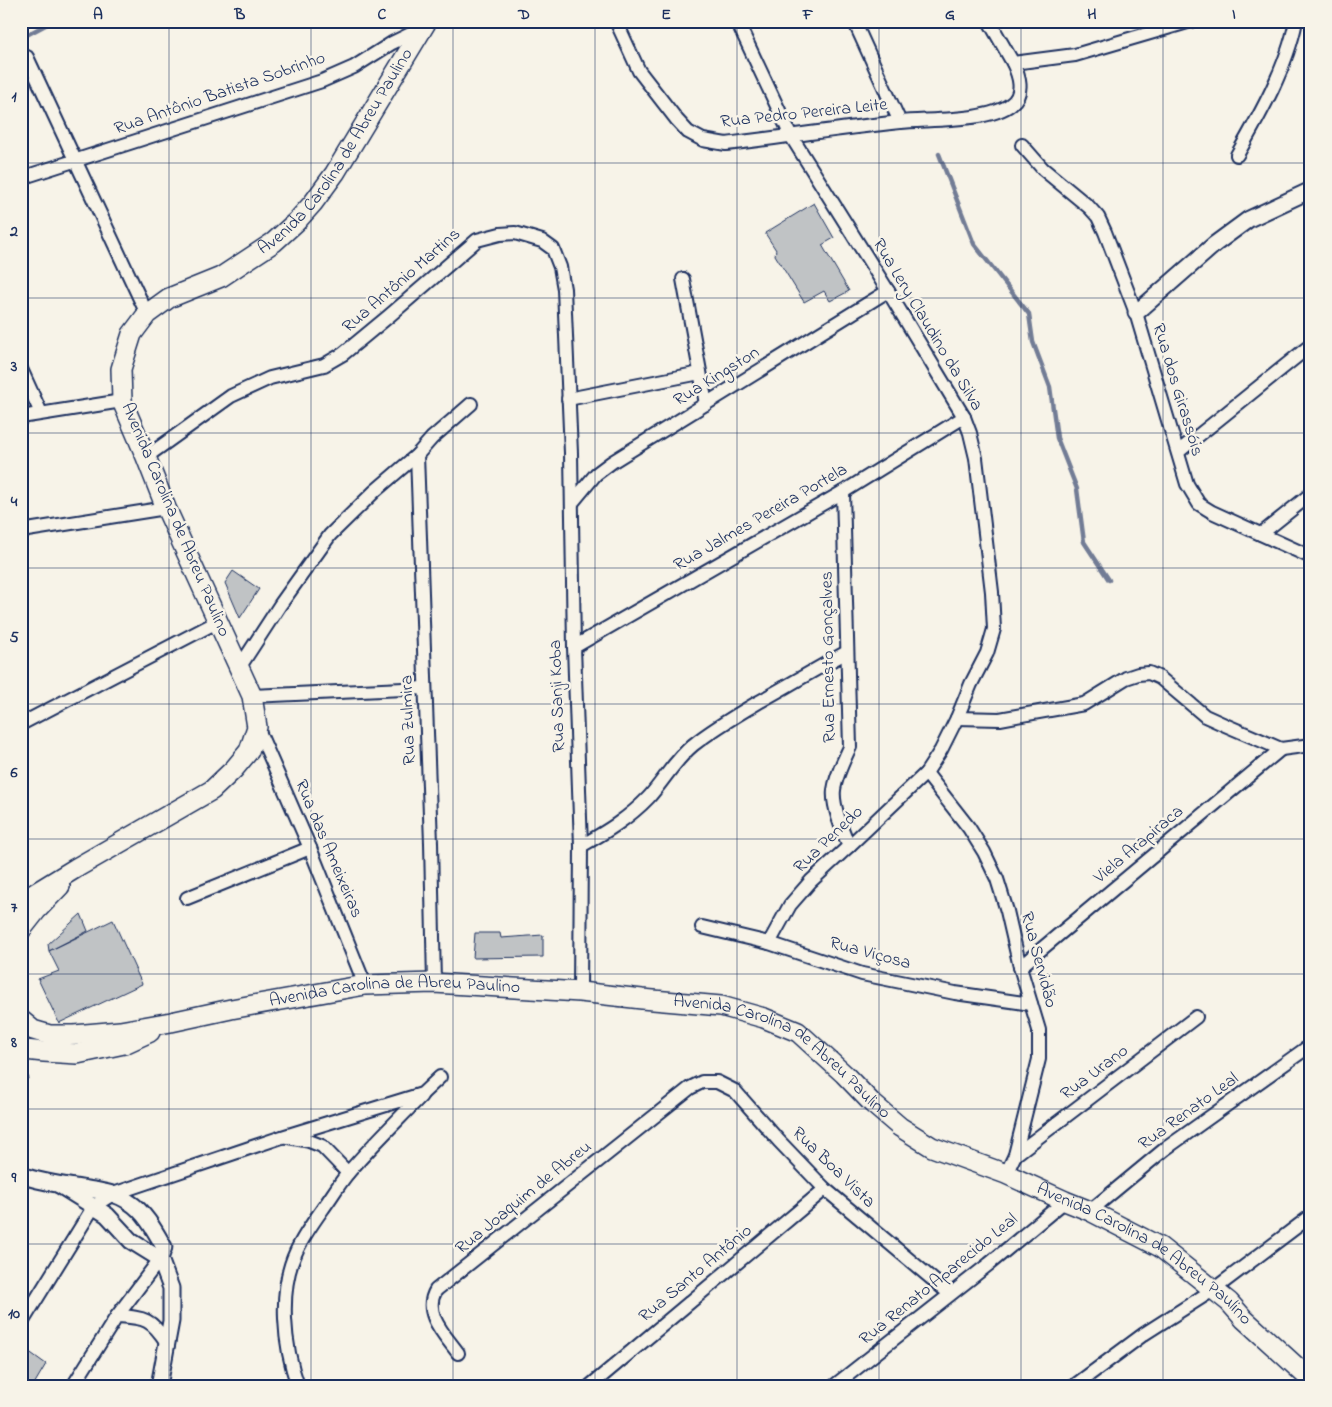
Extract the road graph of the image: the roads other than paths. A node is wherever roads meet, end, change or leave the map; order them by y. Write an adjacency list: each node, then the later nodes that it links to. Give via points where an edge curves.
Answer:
1 (616, 21): 11 (street, Rua Pedro Pereira Leite, via 639,71 688,132 703,140 726,144)
2 (737, 21): 11 (street, Rua Lery Claudino da Silva)
3 (854, 21): 10 (street)
4 (989, 21): 9 (street, Rua Pedro Pereira Leite)
5 (1191, 21): 9 (street, via 1075,54)
6 (1296, 21): 13 (street, via 1282,67)
7 (425, 25): 14 (street, Rua Antônio Batista Sobrinho, via 354,67 322,81); 19 (main road, Avenida Carolina de Abreu Paulino, via 335,173 296,222 274,242 221,277 169,298)
8 (27, 57): 14 (street)
9 (1013, 63): 10 (street, Rua Pedro Pereira Leite, via 1020,81 1019,90 1016,99 999,111 969,117)
10 (900, 122): 11 (street, Rua Pedro Pereira Leite)
11 (791, 136): 18 (street, Rua Lery Claudino da Silva)
12 (1022, 145): 20 (street, Rua dos Girassóis, via 1043,169 1098,217)
13 (1237, 155)
14 (76, 161): 15 (street, Rua Antônio Batista Sobrinho); 19 (street)
15 (21, 178)
16 (1311, 190): 20 (street, via 1249,219 1215,244)
17 (683, 279): 23 (street)
18 (888, 291): 27 (street, Rua Kingston); 30 (street, Rua Lery Claudino da Silva)
19 (147, 314): 25 (main road, Avenida Carolina de Abreu Paulino, via 132,334 121,369)
20 (1136, 314): 31 (street, Rua dos Girassóis)
21 (1311, 345): 31 (street)
22 (21, 369): 28 (street)
23 (700, 373): 24 (street); 27 (street)
24 (568, 399): 33 (street, Rua Antônio Martins, via 564,289 553,249 542,241 515,233 500,234 477,240 343,354 324,365 270,378 230,396); 36 (street, Rua Sanji Koba)
25 (122, 401): 28 (street); 33 (main road, Avenida Carolina de Abreu Paulino)
26 (471, 404): 32 (street)
27 (706, 404): 36 (street, Rua Kingston, via 612,462 596,474)
28 (41, 413): 29 (street)
29 (21, 417)
30 (964, 417): 34 (street, Rua Jalmes Pereira Portela); 47 (street, Rua Lery Claudino da Silva, via 976,458 994,628 987,653)
31 (1178, 452): 39 (street, Rua dos Girassóis, via 1187,484 1199,504)
32 (417, 455): 44 (street, via 330,535); 45 (street, Rua Zulmira)
33 (146, 458): 37 (main road, Avenida Carolina de Abreu Paulino)
34 (843, 492): 42 (street, Rua Jalmes Pereira Portela); 43 (street, Rua Ernesto Gonçalves)
35 (1311, 494): 39 (street)
36 (572, 502): 42 (street, Rua Sanji Koba)
37 (166, 508): 38 (street); 41 (main road, Avenida Carolina de Abreu Paulino)
38 (21, 530)
39 (1261, 534): 40 (street, Rua dos Girassóis)
40 (1311, 557)
41 (217, 622): 44 (main road, Avenida Carolina de Abreu Paulino); 48 (street)
42 (574, 647): 53 (street, Rua Sanji Koba)
43 (847, 652): 53 (street, via 710,731 674,763 650,796 629,816); 54 (street, Rua Ernesto Gonçalves, via 850,747 833,792 838,818)
44 (239, 668): 46 (main road, Avenida Carolina de Abreu Paulino)
45 (425, 688): 46 (street); 63 (street, Rua Zulmira)
46 (252, 696): 49 (main road, Avenida Carolina de Abreu Paulino)
47 (958, 718): 51 (street, via 1000,719 1084,704 1126,678 1149,673 1160,678 1205,716); 52 (street, Rua Lery Claudino da Silva)
48 (21, 724)
49 (258, 727): 55 (street, Rua das Ameixeiras); 56 (main road, via 249,751 212,790)
50 (1311, 745): 51 (street)
51 (1281, 749): 62 (street, Viela Arapiraca)
52 (926, 773): 54 (street, Rua Penedo); 62 (street, Rua Servidão, via 984,852 997,879)
53 (581, 846): 65 (street, Rua Sanji Koba)
54 (849, 846): 61 (street, Rua Penedo, via 810,880 790,905)
55 (310, 848): 57 (street); 64 (street, Rua das Ameixeiras)
56 (76, 868): 58 (main road); 60 (main road)
57 (187, 898)
58 (21, 903)
59 (702, 927): 61 (street, Rua Viçosa)
60 (21, 930)
61 (769, 943): 66 (street, Rua Viçosa, via 862,974 954,993)
62 (1020, 967): 66 (street, Rua Servidão)
63 (434, 983): 64 (main road, Avenida Carolina de Abreu Paulino); 65 (main road, Avenida Carolina de Abreu Paulino)
64 (365, 985): 69 (main road, Avenida Carolina de Abreu Paulino)
65 (580, 992): 78 (main road, Avenida Carolina de Abreu Paulino, via 722,1006 790,1028 900,1127 932,1146)
66 (1031, 1004): 76 (street, Rua Servidão, via 1039,1030 1039,1059)
67 (1196, 1018): 76 (street, Rua Urano)
68 (22, 1021): 69 (main road, Avenida Carolina de Abreu Paulino, via 33,1030 50,1035 120,1031)
69 (171, 1022): 71 (main road, Avenida Carolina de Abreu Paulino, via 124,1044 77,1054)
70 (1311, 1045): 85 (street, Rua Renato Leal, via 1165,1150)
71 (21, 1047)
72 (440, 1077): 74 (street)
73 (690, 1088): 81 (street, Rua Boa Vista, via 702,1082 717,1082 734,1091); 93 (street, Rua Joaquim de Abreu, via 436,1290 431,1307 434,1317)
74 (422, 1094): 75 (street); 77 (street)
75 (282, 1137): 77 (street, via 322,1146); 82 (street)
76 (1015, 1155): 78 (street, Rua Servidão)
77 (348, 1173): 97 (street, via 313,1222 295,1253 288,1275 286,1333)
78 (1006, 1174): 83 (main road, Avenida Carolina de Abreu Paulino)
79 (21, 1175): 80 (street)
80 (59, 1185): 82 (street); 84 (street)
81 (825, 1189): 89 (street, Rua Boa Vista); 98 (street, Rua Santo Antônio)
82 (113, 1194): 84 (street); 87 (street, via 130,1202 150,1225 164,1247)
83 (1065, 1201): 85 (main road, Avenida Carolina de Abreu Paulino); 89 (street, Rua Renato Aparecido Leal)
84 (94, 1206): 87 (street, via 108,1215 131,1241); 91 (street)
85 (1090, 1211): 88 (main road, Avenida Carolina de Abreu Paulino, via 1160,1247)
86 (1311, 1216): 88 (street)
87 (160, 1259): 90 (street); 92 (street, via 172,1288)
88 (1213, 1290): 94 (main road, Avenida Carolina de Abreu Paulino); 100 (street, via 1144,1334)
89 (950, 1294): 99 (street, Rua Renato Aparecido Leal)
90 (117, 1316): 92 (street, via 146,1320 158,1328); 95 (street)
91 (21, 1324)
92 (167, 1343): 96 (street)
93 (458, 1353)
94 (1311, 1380)
95 (73, 1386)
96 (159, 1386)
97 (298, 1386)
98 (590, 1386)
99 (834, 1386)
100 (1074, 1386)

